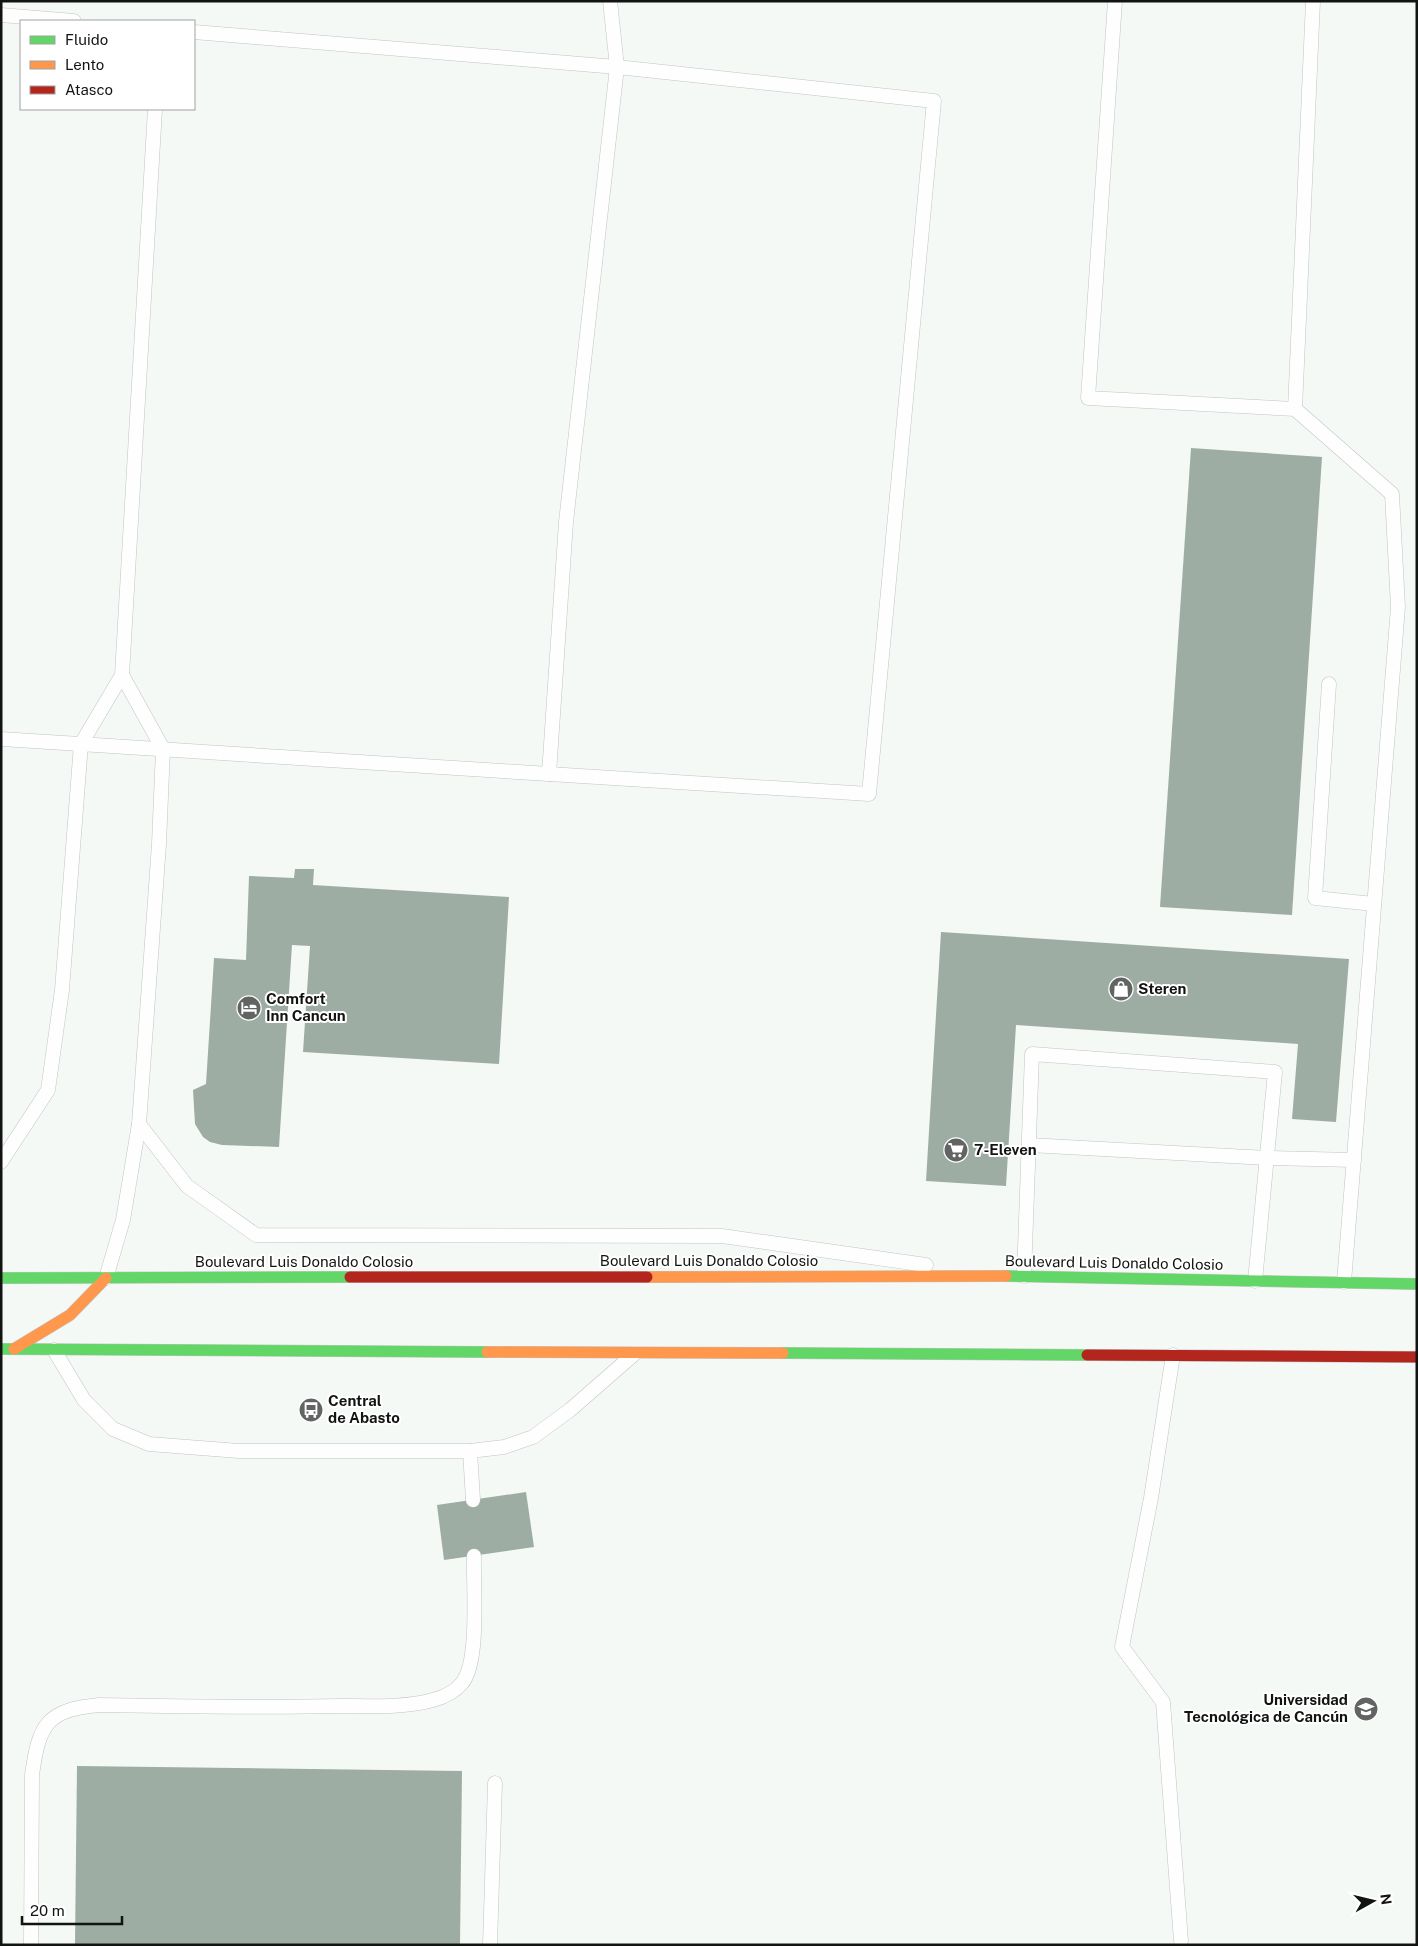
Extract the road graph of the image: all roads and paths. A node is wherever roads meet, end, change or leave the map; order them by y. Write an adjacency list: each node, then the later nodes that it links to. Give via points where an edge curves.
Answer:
1 (610, 1): 7 (lane)
2 (1115, 1): 9 (lane, via 1088,398)
3 (1313, 1): 9 (lane)
4 (1, 15): 5 (lane)
5 (62, 20)
6 (195, 32): 7 (lane)
7 (617, 67): 15 (lane, via 566,522); 15 (lane, via 934,101 869,794)
8 (155, 110): 10 (lane)
9 (1295, 409): 16 (lane, via 1392,494 1398,607)
10 (122, 675): 13 (lane); 14 (lane)
11 (1328, 684): 16 (lane, via 1315,898)
12 (1, 739): 13 (lane)
13 (81, 744): 14 (lane); 21 (lane, via 62,990 48,1090)
14 (163, 749): 15 (lane); 17 (lane)
15 (549, 774)
16 (1374, 904): 20 (lane)
17 (139, 1124): 22 (lane, via 187,1186 256,1236 722,1236); 25 (lane, via 122,1220)
18 (1028, 1145): 19 (lane); 19 (lane, via 1032,1054 1275,1072); 23 (lane)
19 (1267, 1158): 20 (lane); 26 (lane)
20 (1354, 1160): 27 (lane)
21 (1, 1162)
22 (1006, 1276): 23 (main road, Boulevard Luis Donaldo Colosio); 25 (main road, Boulevard Luis Donaldo Colosio)
23 (1024, 1276): 26 (main road, Boulevard Luis Donaldo Colosio)
24 (1, 1278): 25 (main road, Boulevard Luis Donaldo Colosio)
25 (106, 1278): 30 (main road, via 70,1315)
26 (1255, 1281): 27 (main road, Boulevard Luis Donaldo Colosio)
27 (1344, 1282): 28 (main road, Boulevard Luis Donaldo Colosio)
28 (1417, 1284)
29 (1, 1348): 30 (main road)
30 (14, 1348): 31 (main road)
31 (54, 1350): 32 (main road); 35 (lane, via 84,1400 113,1429 149,1444 239,1451)
32 (636, 1353): 33 (main road); 35 (lane, via 533,1437 504,1447)
33 (1173, 1355): 34 (main road); 39 (lane, via 1122,1646 1163,1702)
34 (1417, 1357)
35 (470, 1451): 36 (lane)
36 (473, 1500)
37 (474, 1556): 40 (lane, via 473,1652 463,1683 449,1695 378,1706 99,1705 67,1710 50,1719 42,1734 32,1775)
38 (495, 1783): 41 (lane)
39 (1180, 1941)
40 (30, 1945)
41 (490, 1945)

